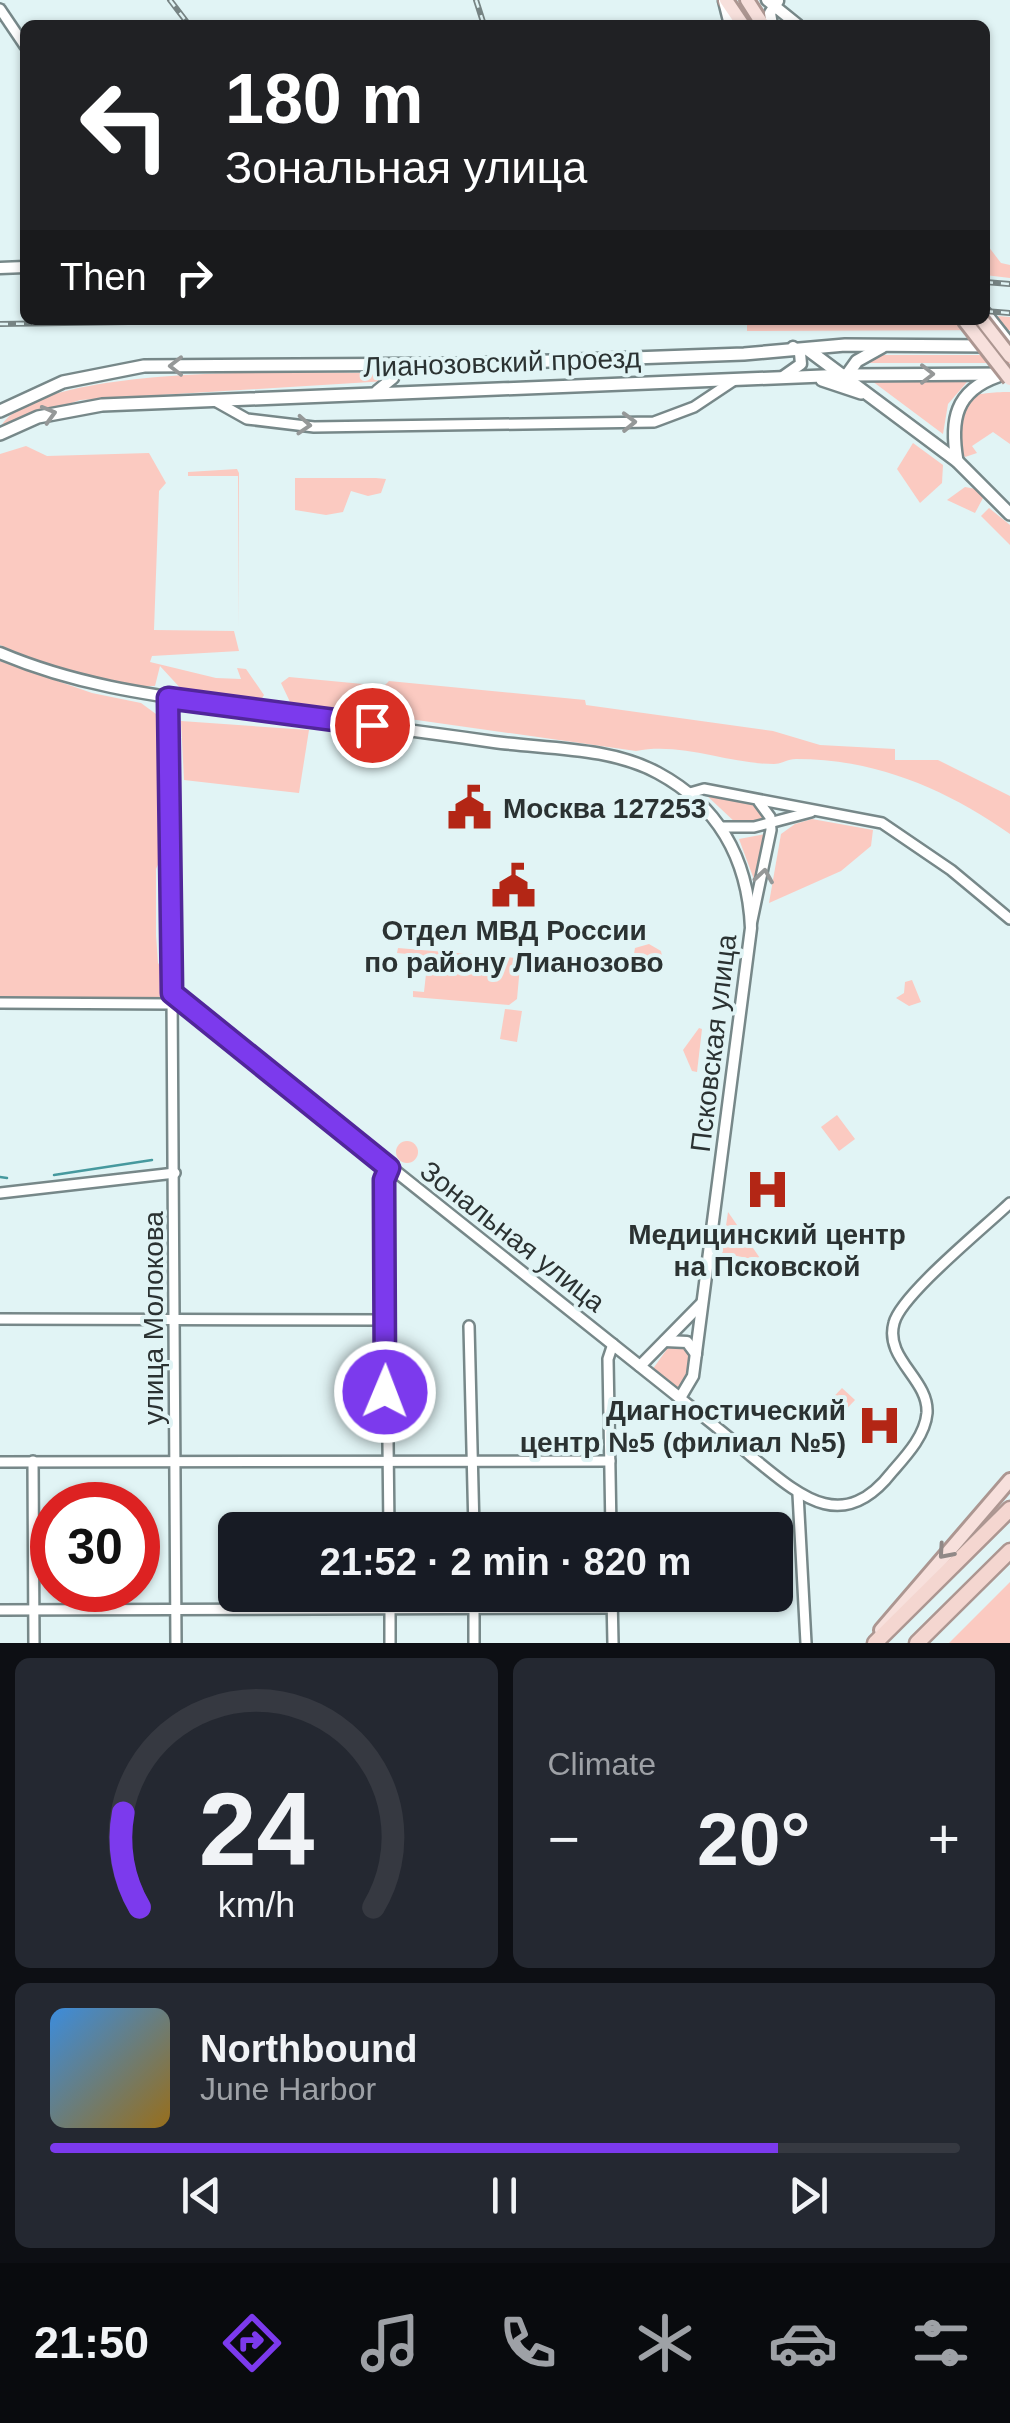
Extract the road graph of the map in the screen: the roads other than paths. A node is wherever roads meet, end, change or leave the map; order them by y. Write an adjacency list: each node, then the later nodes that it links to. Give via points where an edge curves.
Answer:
1 (774, 2): 3 (street)
2 (0, 8): 4 (street)
3 (793, 20)
4 (20, 38)
5 (990, 319): 9 (street, bridge)
6 (968, 325): 13 (main road, bridge)
7 (986, 325): 11 (main road, bridge)
8 (886, 346): 9 (main road, Лианозовский проезд); 10 (main road, Лианозовский проезд); 16 (main road, via 865,355)
9 (1010, 346)
10 (795, 347): 12 (main road, Лианозовский проезд); 14 (street, via 801,364); 16 (main road, via 819,354)
11 (1010, 356)
12 (382, 365): 17 (street, via 393,378); 19 (main road, Лианозовский проезд, one-way to 19, via 128,368 63,382)
13 (1009, 376): 16 (main road, one-way to 13); 21 (main road, via 971,390 956,408)
14 (778, 378): 15 (main road, Лианозовский проезд); 16 (main road, Лианозовский проезд)
15 (736, 380): 17 (main road, Лианозовский проезд); 18 (street, one-way to 15, via 247,419 314,426 654,422)
16 (849, 381): 21 (main road)
17 (376, 392): 18 (main road, Лианозовский проезд)
18 (213, 399): 20 (main road, Лианозовский проезд, one-way to 18, via 81,406)
19 (0, 411)
20 (0, 434)
21 (957, 461): 22 (main road)
22 (1010, 514)
23 (0, 653): 24 (street, Псковская улица, via 71,680)
24 (168, 698): 25 (street, Псковская улица, via 592,754 656,771); 34 (street)
25 (690, 793): 26 (street); 30 (street, Псковская улица)
26 (756, 800): 27 (street); 29 (street)
27 (824, 811): 28 (street); 32 (street, via 882,823)
28 (797, 815): 29 (street); 31 (street)
29 (771, 823): 30 (street); 31 (street)
30 (722, 827): 33 (street, Псковская улица, via 745,884)
31 (770, 841): 33 (street, one-way to 31)
32 (1010, 919)
33 (750, 928): 40 (street, Псковская улица)
34 (172, 999): 35 (street); 36 (street, Зональная улица); 37 (street, улица Молокова)
35 (0, 1003)
36 (389, 1168): 43 (street); 46 (street, Зональная улица)
37 (175, 1172): 38 (street); 41 (street, улица Молокова)
38 (0, 1193)
39 (1010, 1203): 58 (street, via 894,1319 894,1344 925,1397 928,1412 918,1438 861,1499 833,1506)
40 (701, 1304): 45 (street); 47 (street, Псковская улица)
41 (176, 1317): 42 (street); 43 (street); 50 (street, улица Молокова)
42 (0, 1320)
43 (386, 1320): 52 (street)
44 (469, 1326): 51 (street)
45 (665, 1341): 47 (street, via 687,1342); 48 (street)
46 (613, 1344): 48 (street, Зональная улица); 53 (street)
47 (696, 1355): 49 (street, Псковская улица, via 691,1383)
48 (640, 1366): 49 (street, Зональная улица)
49 (680, 1398): 58 (street, Зональная улица)
50 (174, 1460): 52 (street); 55 (street); 65 (street, улица Молокова)
51 (474, 1460): 52 (street); 53 (street); 61 (street)
52 (388, 1461): 60 (street)
53 (610, 1461): 62 (street)
54 (0, 1462): 55 (street)
55 (33, 1462): 57 (street)
56 (1010, 1480): 79 (main road, one-way to 79)
57 (33, 1482)
58 (798, 1494): 78 (street)
59 (1010, 1509): 79 (highway)
60 (389, 1512)
61 (474, 1512)
62 (611, 1512)
63 (1010, 1554): 80 (highway)
64 (160, 1609): 65 (street)
65 (176, 1609): 66 (street); 74 (street, улица Молокова)
66 (218, 1609)
67 (0, 1610): 68 (street)
68 (30, 1610)
69 (33, 1612): 73 (street)
70 (391, 1612): 75 (street)
71 (474, 1612): 76 (street)
72 (612, 1612): 77 (street)
73 (34, 1643)
74 (176, 1643)
75 (390, 1643)
76 (474, 1643)
77 (613, 1643)
78 (806, 1643)
79 (873, 1643)
80 (916, 1643)

